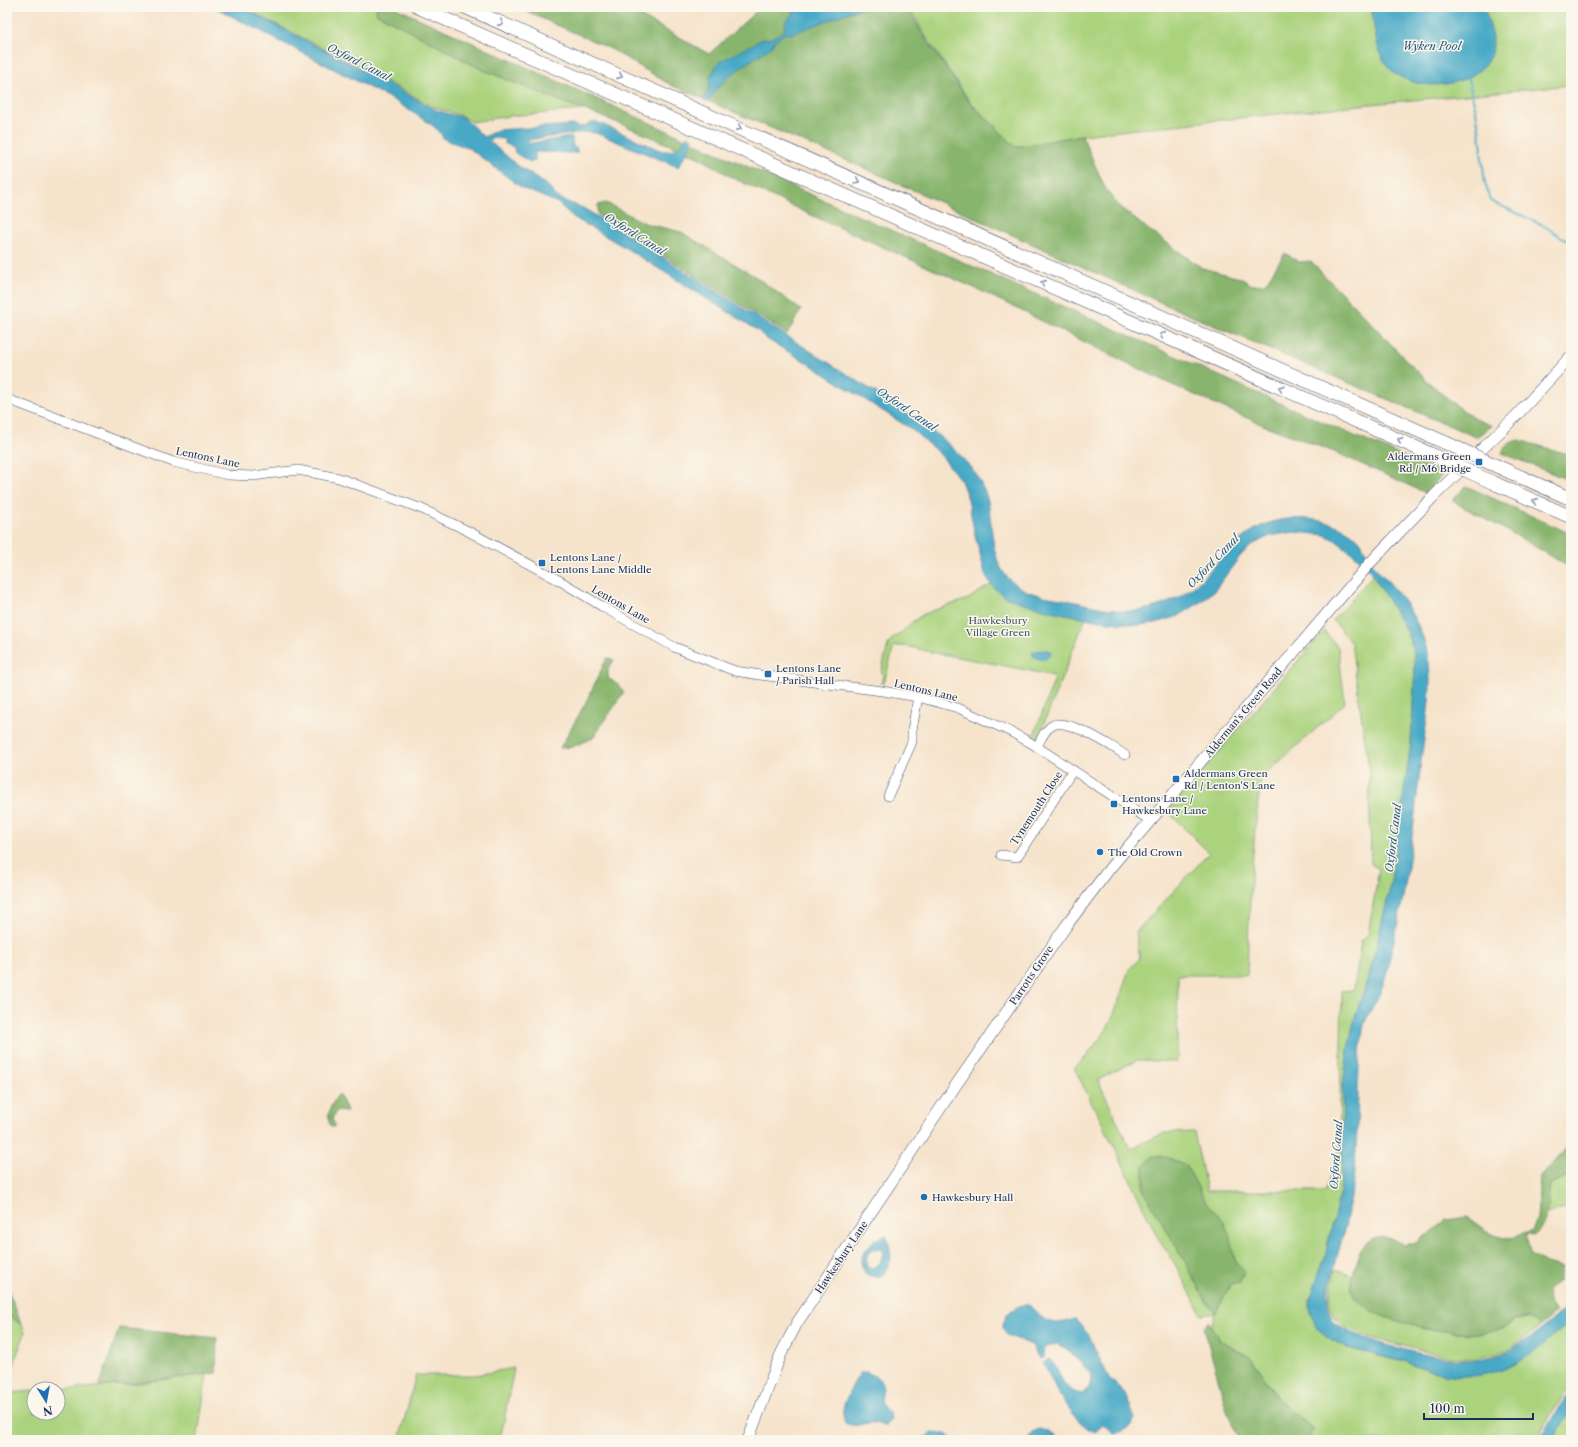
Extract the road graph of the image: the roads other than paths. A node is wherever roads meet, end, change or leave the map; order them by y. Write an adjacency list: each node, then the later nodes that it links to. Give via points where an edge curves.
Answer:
1 (418, 7): 6 (highway, one-way to 1, bridge)
2 (465, 7): 5 (highway, one-way to 5, bridge)
3 (1571, 356): 12 (main road, Alderman's Green Road, via 1517,415 1390,542)
4 (7, 399): 7 (street, Lentons Lane, via 173,462 228,475 253,476 298,470 317,473 339,478 415,506 562,582 674,647 735,671)
5 (1571, 499)
6 (1571, 517)
7 (918, 697): 8 (street, Lentons Lane, via 975,715); 11 (street, via 912,742)
8 (1037, 747): 9 (street, via 1052,725 1060,724 1094,736); 10 (street, Lentons Lane)
9 (1125, 755)
10 (1073, 770): 12 (street, Lentons Lane); 13 (street, Tynemouth Close, via 1017,857)
11 (888, 793)
12 (1151, 821): 14 (main road, Alderman's Green Road)
13 (1001, 854)
14 (1110, 868): 15 (main road, Parrotts Grove, via 1066,926)
15 (956, 1085): 16 (main road, Hawkesbury Lane, via 797,1323 781,1354)
16 (748, 1440)

